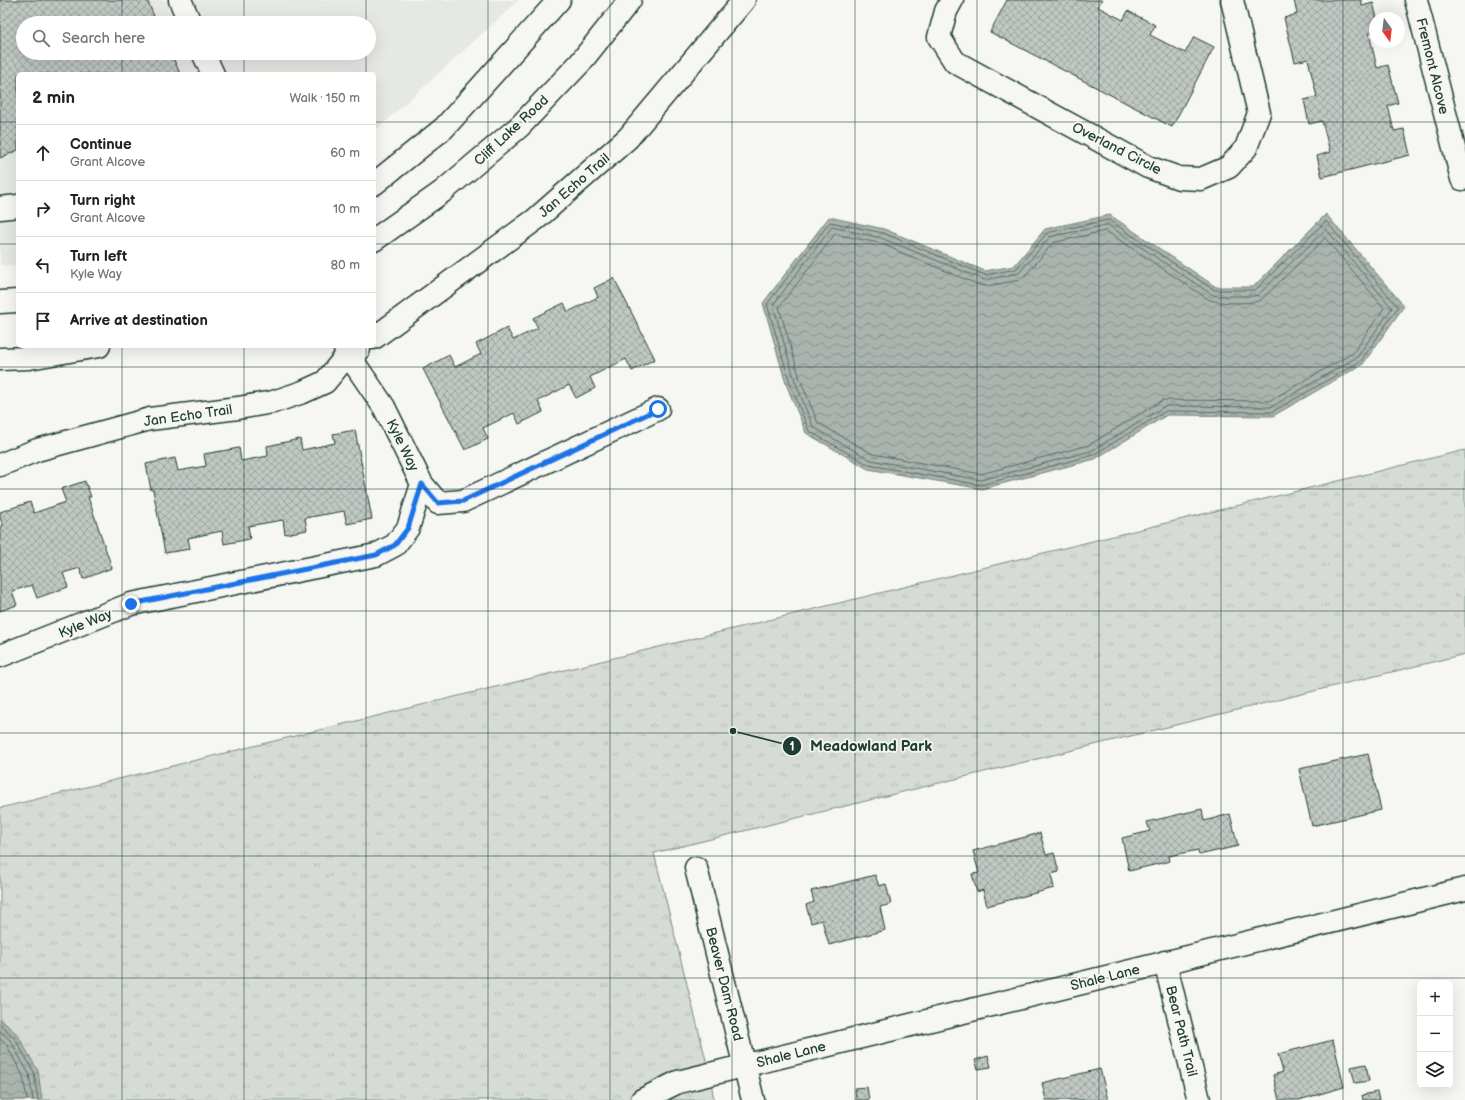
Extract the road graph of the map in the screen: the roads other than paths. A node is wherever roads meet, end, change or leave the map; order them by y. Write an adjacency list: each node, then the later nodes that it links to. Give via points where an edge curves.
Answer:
1 (180, 0): 8 (street)
2 (559, 0): 12 (street, via 444,128)
3 (630, 0): 15 (street, Cliff Lake Road, via 580,63 520,126 442,192)
4 (744, 0): 18 (street, Jan Echo Trail, via 628,138 536,219)
5 (952, 0): 6 (street, Overland Circle, via 946,11 939,37 955,62 1148,168 1179,178 1201,179 1229,167 1246,148 1259,113)
6 (1232, 0)
7 (1416, 0): 11 (street, Fremont Alcove)
8 (187, 16)
9 (206, 60): 10 (street)
10 (212, 72)
11 (1462, 179)
12 (376, 182)
13 (16, 206): 14 (street)
14 (0, 208)
15 (376, 239)
16 (16, 301): 17 (street)
17 (0, 302)
18 (376, 337)
19 (87, 348): 21 (street, via 29,358)
20 (352, 349): 23 (street, Jan Echo Trail, via 325,382 304,392 273,402 150,419 37,450); 24 (street, Kyle Way)
21 (0, 359)
22 (658, 409): 24 (street, via 463,501 438,503)
23 (0, 465)
24 (422, 484): 25 (street, Kyle Way, via 408,528 395,545 376,555 131,604)
25 (0, 656)
26 (696, 868): 29 (street, Beaver Dam Road)
27 (1465, 889): 28 (street, Shale Lane)
28 (1166, 962): 29 (street, Shale Lane); 32 (street, Bear Path Trail)
29 (746, 1065): 30 (street, Shale Lane, via 678,1082); 31 (street, Beaver Dam Road)
30 (642, 1100)
31 (754, 1100)
32 (1199, 1100)

